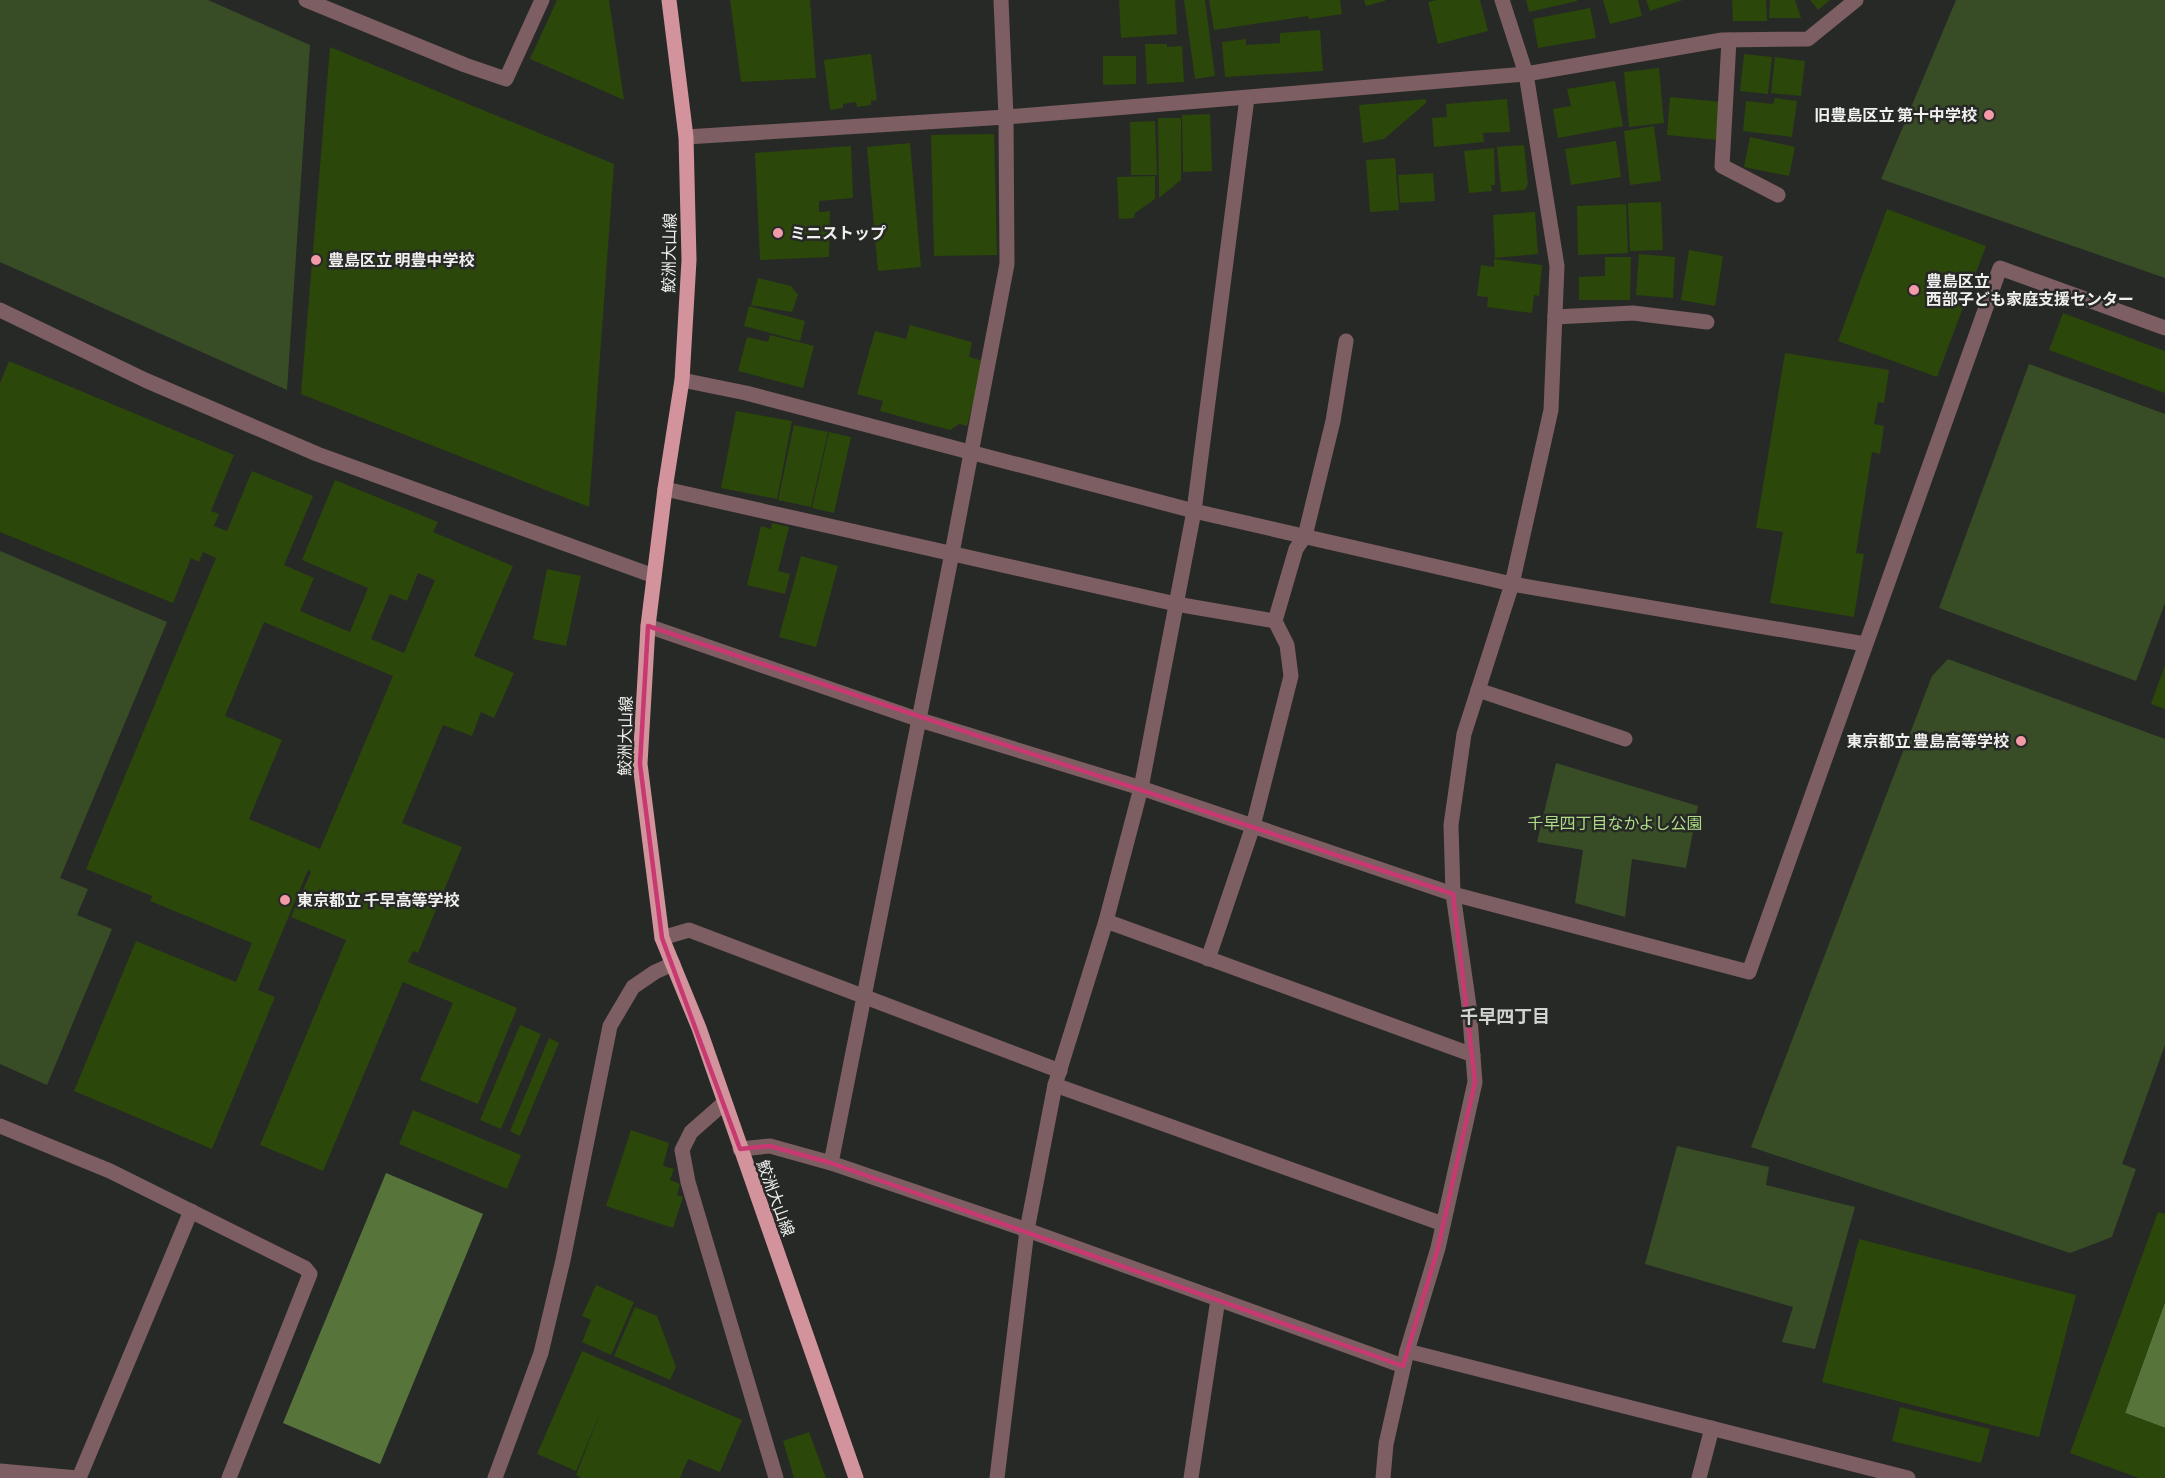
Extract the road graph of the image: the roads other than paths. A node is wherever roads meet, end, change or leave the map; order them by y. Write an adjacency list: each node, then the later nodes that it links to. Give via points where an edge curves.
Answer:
1 (306, 0): 2 (street, via 506,79)
2 (542, 0)
3 (669, 0): 11 (main road, 鮫洲大山線)
4 (1001, 0): 10 (street)
5 (1502, 0): 8 (street)
6 (1856, 0): 7 (street, via 1808,39)
7 (1730, 40): 8 (street); 12 (street, via 1722,166)
8 (1526, 74): 9 (street); 14 (street, via 1557,266)
9 (1247, 98): 10 (street); 21 (street)
10 (1006, 117): 11 (street); 19 (street, via 1007,264)
11 (686, 137): 18 (main road, 鮫洲大山線, via 689,260)
12 (1778, 195)
13 (0, 310): 24 (street, via 145,380 317,454)
14 (1555, 317): 15 (street, via 1633,313); 25 (street, via 1551,410)
15 (1707, 322)
16 (2165, 328): 29 (street, via 2000,268)
17 (1346, 341): 22 (street, via 1333,421)
18 (682, 380): 19 (street); 20 (main road, 鮫洲大山線)
19 (972, 452): 21 (street); 23 (street)
20 (665, 489): 23 (street); 24 (main road, 鮫洲大山線)
21 (1194, 511): 22 (street); 26 (street)
22 (1305, 536): 25 (street); 27 (street, via 1296,549)
23 (952, 553): 26 (street); 31 (street)
24 (654, 576): 28 (main road, 鮫洲大山線)
25 (1512, 584): 29 (street); 30 (street)
26 (1176, 604): 27 (street); 33 (street)
27 (1275, 621): 34 (street, via 1287,645 1291,676)
28 (648, 626): 31 (street); 37 (main road, 鮫洲大山線, via 639,764)
29 (1865, 644): 35 (street, via 1749,972)
30 (1478, 690): 32 (street); 35 (street, via 1464,734 1451,825)
31 (920, 720): 33 (street); 40 (street)
32 (1625, 739)
33 (1141, 788): 34 (street); 36 (street)
34 (1253, 826): 35 (street); 38 (street)
35 (1453, 894): 41 (street)
36 (1106, 921): 38 (street); 42 (street)
37 (662, 938): 39 (main road, 鮫洲大山線); 40 (street, via 689,930)
38 (1208, 959): 41 (street)
39 (673, 964): 43 (main road, 鮫洲大山線); 56 (street, via 633,987 610,1026 541,1353)
40 (864, 998): 42 (street); 46 (street)
41 (1473, 1055): 48 (street, via 1475,1082)
42 (1057, 1078): 48 (street); 49 (street)
43 (724, 1103): 45 (main road, 鮫洲大山線); 57 (street, via 691,1132 682,1150 688,1182)
44 (0, 1126): 47 (street, via 110,1171)
45 (740, 1149): 46 (street, via 770,1146); 58 (main road, 鮫洲大山線)
46 (831, 1163): 49 (street)
47 (191, 1211): 54 (street); 55 (street, via 310,1274)
48 (1443, 1224): 51 (street)
49 (1027, 1230): 50 (street); 59 (street)
50 (1218, 1299): 51 (street); 60 (street)
51 (1405, 1358): 52 (street); 61 (street, via 1386,1444)
52 (1712, 1428): 62 (street); 63 (street)
53 (0, 1471): 54 (street)
54 (78, 1478)
55 (229, 1478)
56 (495, 1478)
57 (776, 1478)
58 (856, 1478)
59 (997, 1478)
60 (1191, 1478)
61 (1383, 1478)
62 (1699, 1478)
63 (1908, 1478)

